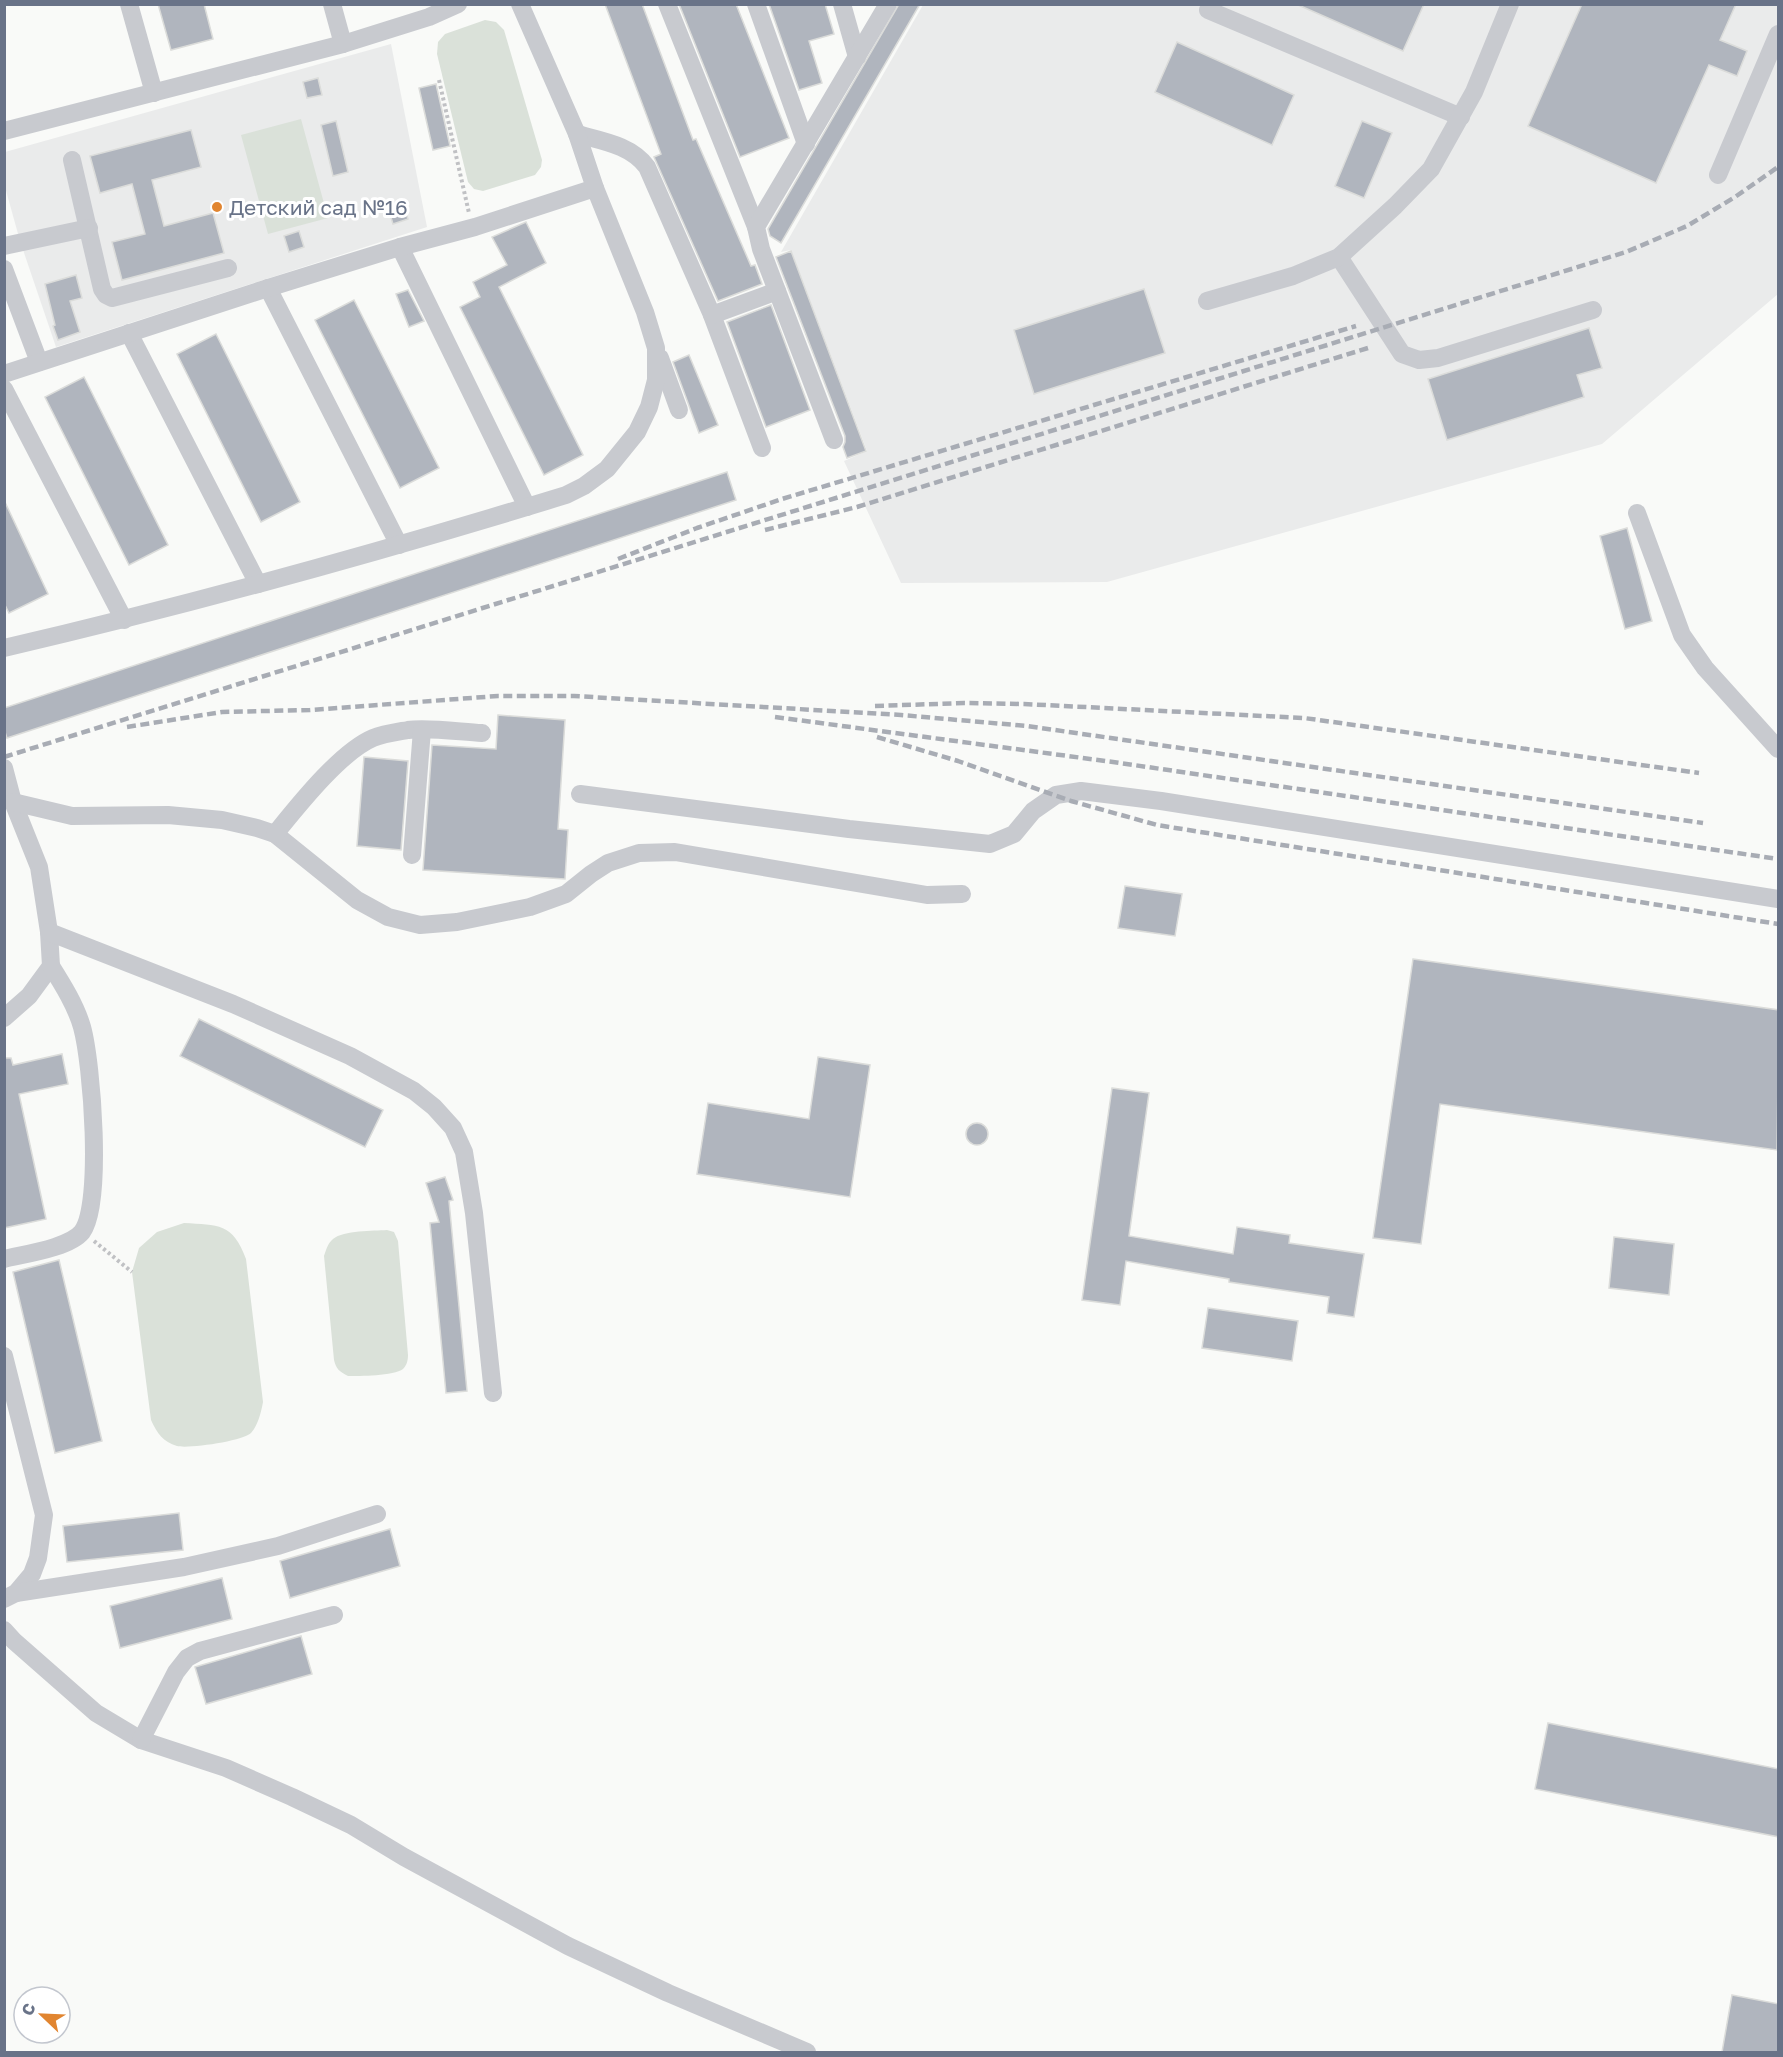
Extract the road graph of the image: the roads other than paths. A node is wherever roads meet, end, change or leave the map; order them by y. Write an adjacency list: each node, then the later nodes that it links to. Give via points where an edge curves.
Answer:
1 (129, 4): 14 (street)
2 (332, 4): 12 (street)
3 (458, 4): 12 (street)
4 (520, 4): 17 (street)
5 (667, 4): 22 (street)
6 (756, 4): 18 (street)
7 (842, 4): 13 (street)
8 (888, 4): 13 (street)
9 (1510, 4): 15 (street)
10 (1208, 10): 15 (street)
11 (1779, 34): 20 (street)
12 (344, 44): 14 (street)
13 (857, 57): 18 (street)
14 (153, 93): 16 (street)
15 (1461, 117): 26 (street, via 1431,169)
16 (4, 131)
17 (577, 134): 21 (street); 33 (street, via 639,156)
18 (806, 144): 22 (street)
19 (72, 160): 23 (street)
20 (1718, 175)
21 (595, 188): 25 (street); 35 (street)
22 (756, 227): 30 (street)
23 (88, 228): 24 (street); 28 (street, via 102,289 112,298)
24 (4, 246)
25 (400, 247): 29 (street); 42 (street)
26 (1339, 257): 31 (street, via 1293,276); 32 (street, via 1402,354 1419,360)
27 (4, 268): 36 (street)
28 (228, 268)
29 (268, 288): 34 (street); 44 (street)
30 (777, 291): 33 (street); 40 (street)
31 (1207, 301)
32 (1593, 310)
33 (712, 315): 41 (street)
34 (129, 333): 36 (street); 45 (street)
35 (656, 348): 39 (street); 42 (street, via 656,380 649,407 637,432 607,469 566,495)
36 (39, 362): 37 (street)
37 (4, 374)
38 (4, 389): 46 (street)
39 (679, 410)
40 (834, 440)
41 (762, 448)
42 (527, 507): 44 (street)
43 (1637, 513): 50 (street, via 1682,635 1705,668)
44 (399, 545): 45 (street)
45 (258, 584): 46 (street)
46 (124, 620): 47 (street)
47 (4, 648)
48 (422, 730): 49 (street); 54 (street, via 410,729 372,739 354,751 305,797); 55 (street)
49 (482, 732)
50 (1779, 749)
51 (4, 768): 53 (street)
52 (580, 794): 57 (street, via 990,844 1014,834 1033,811 1056,795 1081,791)
53 (13, 802): 54 (street, via 72,816 168,815 222,820); 58 (street, via 39,867)
54 (275, 834): 56 (street, via 357,900 388,918 420,925 530,908 566,894 608,863 639,853 675,852 927,895)
55 (412, 855)
56 (962, 894)
57 (1779, 899)
58 (49, 932): 59 (street); 63 (street, via 233,1004 350,1056 414,1090 434,1107 453,1128 464,1152)
59 (51, 966): 60 (street, via 30,996); 61 (street, via 82,1026 90,1071 92,1202 82,1231 61,1244)
60 (4, 1018)
61 (4, 1259)
62 (4, 1356): 65 (street, via 44,1515 32,1574)
63 (493, 1393)
64 (377, 1514): 65 (street, via 278,1546 184,1567)
65 (10, 1596)
66 (334, 1615): 68 (street, via 200,1651 187,1658)
67 (4, 1630): 68 (street, via 96,1713)
68 (141, 1740): 69 (street, via 226,1768 292,1797 351,1825 568,1946)
69 (807, 2052)

